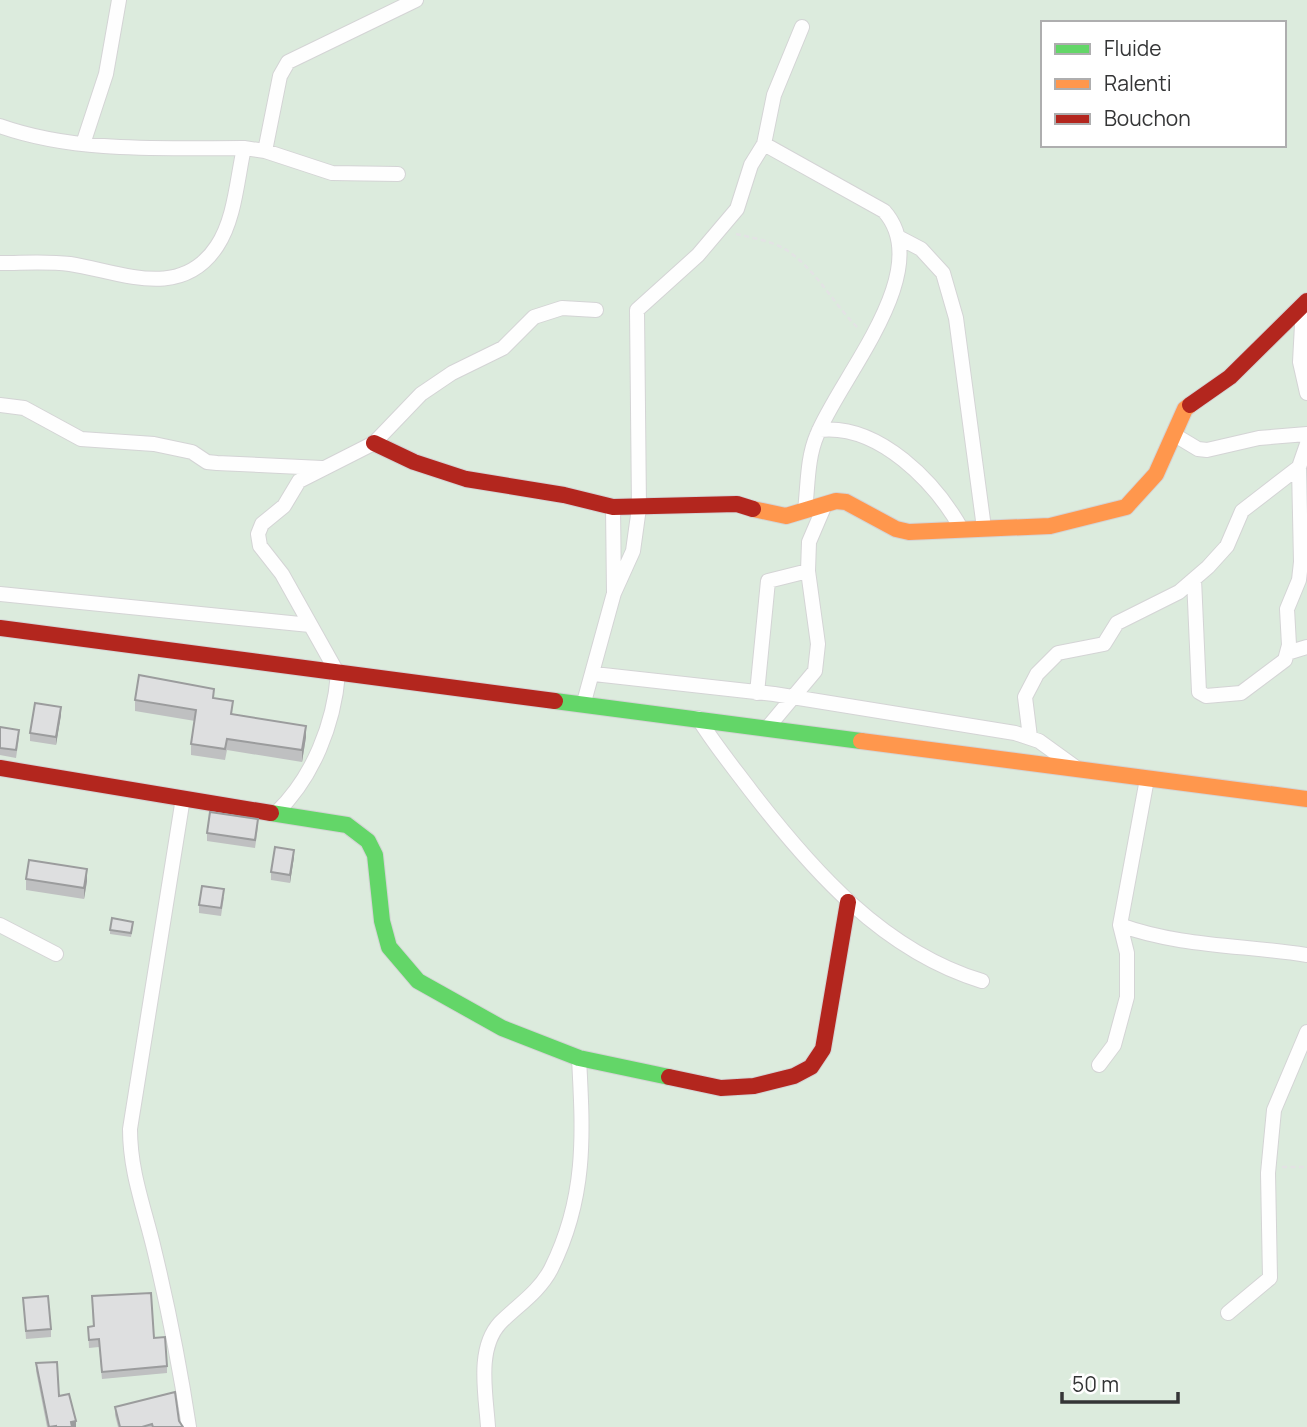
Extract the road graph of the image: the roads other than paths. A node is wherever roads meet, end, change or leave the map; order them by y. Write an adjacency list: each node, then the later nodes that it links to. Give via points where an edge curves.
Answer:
1 (118, 0): 5 (street, via 106,74)
2 (415, 0): 8 (street, via 288,62 280,76)
3 (802, 26): 6 (street, via 774,95)
4 (0, 126): 5 (street)
5 (83, 144): 7 (street)
6 (764, 144): 10 (street, via 884,211); 25 (street, via 751,165 737,209 718,235 637,310)
7 (244, 148): 8 (street); 11 (street, via 231,209 217,246 176,278 152,280 69,264)
8 (265, 151): 9 (street, via 332,173)
9 (398, 174)
10 (900, 239): 16 (street, via 895,288); 27 (street, via 921,249 943,273 956,318)
11 (0, 263)
12 (1305, 304): 14 (street, via 1300,362); 17 (street, via 1230,377 1185,409)
13 (596, 310): 19 (street, via 562,308 534,317 503,348 421,394)
14 (1307, 393)
15 (0, 405): 22 (street, via 24,408 81,439 155,444 217,463)
16 (819, 430): 26 (street); 28 (street, via 848,432 887,448 944,502)
17 (1173, 434): 18 (street, via 1207,450 1259,438); 27 (street, via 1156,474 1126,507 1049,526)
18 (1307, 435)
19 (374, 443): 22 (street); 23 (street, via 466,479)
20 (1307, 444): 21 (street)
21 (1299, 467): 30 (street, via 1242,511 1227,547); 36 (street, via 1301,562 1287,609)
22 (328, 468): 33 (street, via 299,481 258,534 260,546 282,574)
23 (613, 507): 25 (street); 31 (street)
24 (824, 507): 26 (street); 28 (street, via 846,502 909,532); 29 (street, via 809,542)
25 (639, 508): 26 (street, via 737,504 775,516); 31 (street, via 633,551)
26 (805, 510)
27 (984, 528): 28 (street)
28 (962, 530)
29 (808, 571): 39 (street, via 768,581); 40 (street, via 818,658 808,682)
30 (1194, 579): 36 (street, via 1201,696 1241,693 1273,672); 44 (street, via 1161,603 1117,624 1098,647 1058,653 1037,674 1024,697)
31 (614, 593): 38 (street)
32 (0, 594): 33 (street)
33 (310, 625): 37 (street)
34 (0, 628): 37 (street)
35 (1307, 647): 36 (street)
36 (1287, 653)
37 (338, 674): 41 (street); 50 (street, via 337,692 318,751 302,785)
38 (594, 674): 39 (street); 41 (street)
39 (757, 692): 40 (street)
40 (791, 697): 43 (street); 44 (street)
41 (584, 702): 42 (street)
42 (698, 718): 43 (street); 51 (street, via 713,744 792,842)
43 (768, 727): 46 (street)
44 (1030, 737): 46 (street)
45 (0, 768): 48 (street)
46 (1081, 771): 47 (street)
47 (1147, 779): 49 (street); 53 (street)
48 (183, 797): 50 (street); 61 (street, via 130,1129 130,1157)
49 (1307, 799)
50 (277, 812): 58 (street, via 335,821 368,841 375,855 389,947 418,981 502,1028)
51 (848, 902): 56 (street, via 918,954); 58 (street, via 823,1049 811,1067 754,1086 721,1088)
52 (0, 925): 54 (street)
53 (1120, 925): 55 (street, via 1197,943); 59 (street, via 1127,953 1127,997 1114,1045)
54 (56, 954)
55 (1307, 955)
56 (982, 981)
57 (1307, 1032): 60 (street, via 1274,1110 1269,1167 1270,1278)
58 (579, 1058): 62 (street, via 582,1168 550,1270 491,1335 485,1351)
59 (1099, 1065)
60 (1228, 1313)
61 (190, 1427)
62 (488, 1427)

